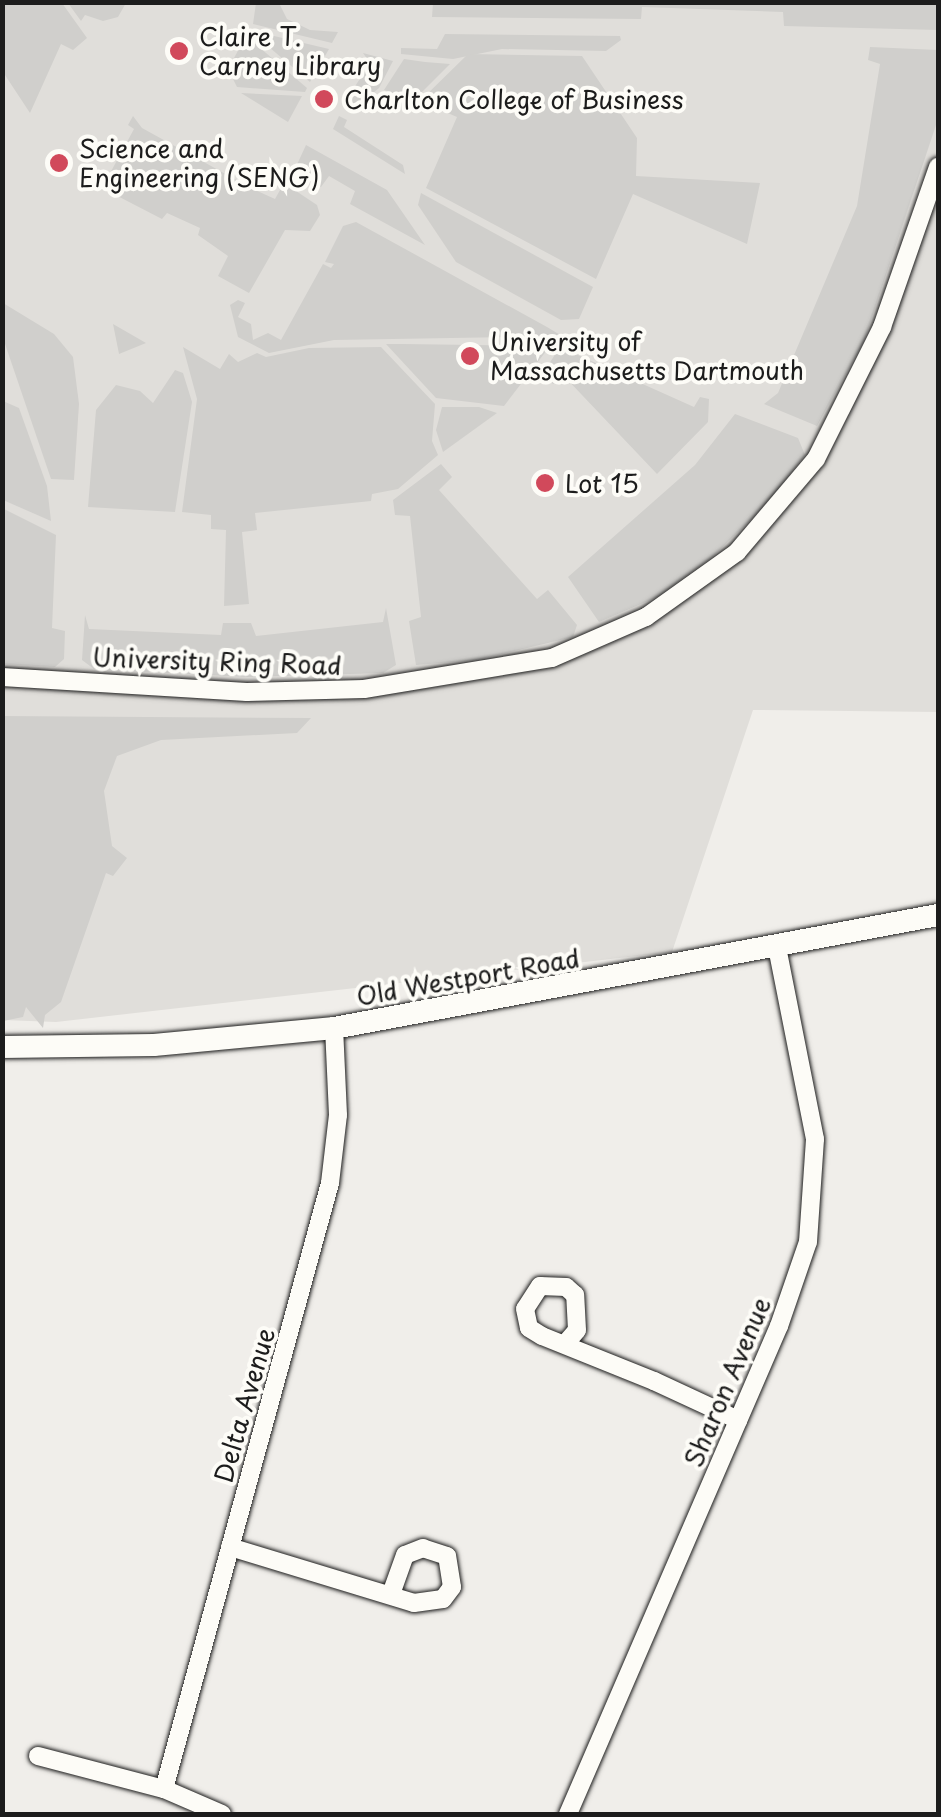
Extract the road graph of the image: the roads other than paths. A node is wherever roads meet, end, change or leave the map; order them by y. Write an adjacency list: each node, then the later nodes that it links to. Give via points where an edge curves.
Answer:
1 (938, 168): 2 (street, University Ring Road, via 882,327 816,459 737,552 646,617 552,658 384,687 247,692)
2 (2, 677)
3 (938, 915): 4 (main road, Old Westport Road)
4 (777, 947): 5 (main road, Old Westport Road); 8 (street, Sharon Avenue, via 815,1139 812,1209 799,1277)
5 (334, 1028): 6 (main road, Old Westport Road, via 154,1045); 9 (street, Delta Avenue, via 338,1114 330,1184)
6 (2, 1047)
7 (565, 1344): 8 (street)
8 (738, 1420): 14 (street, Sharon Avenue)
9 (230, 1547): 10 (street); 12 (street, Delta Avenue)
10 (391, 1594)
11 (38, 1756): 12 (street)
12 (164, 1790): 13 (street)
13 (222, 1814)
14 (568, 1814)

